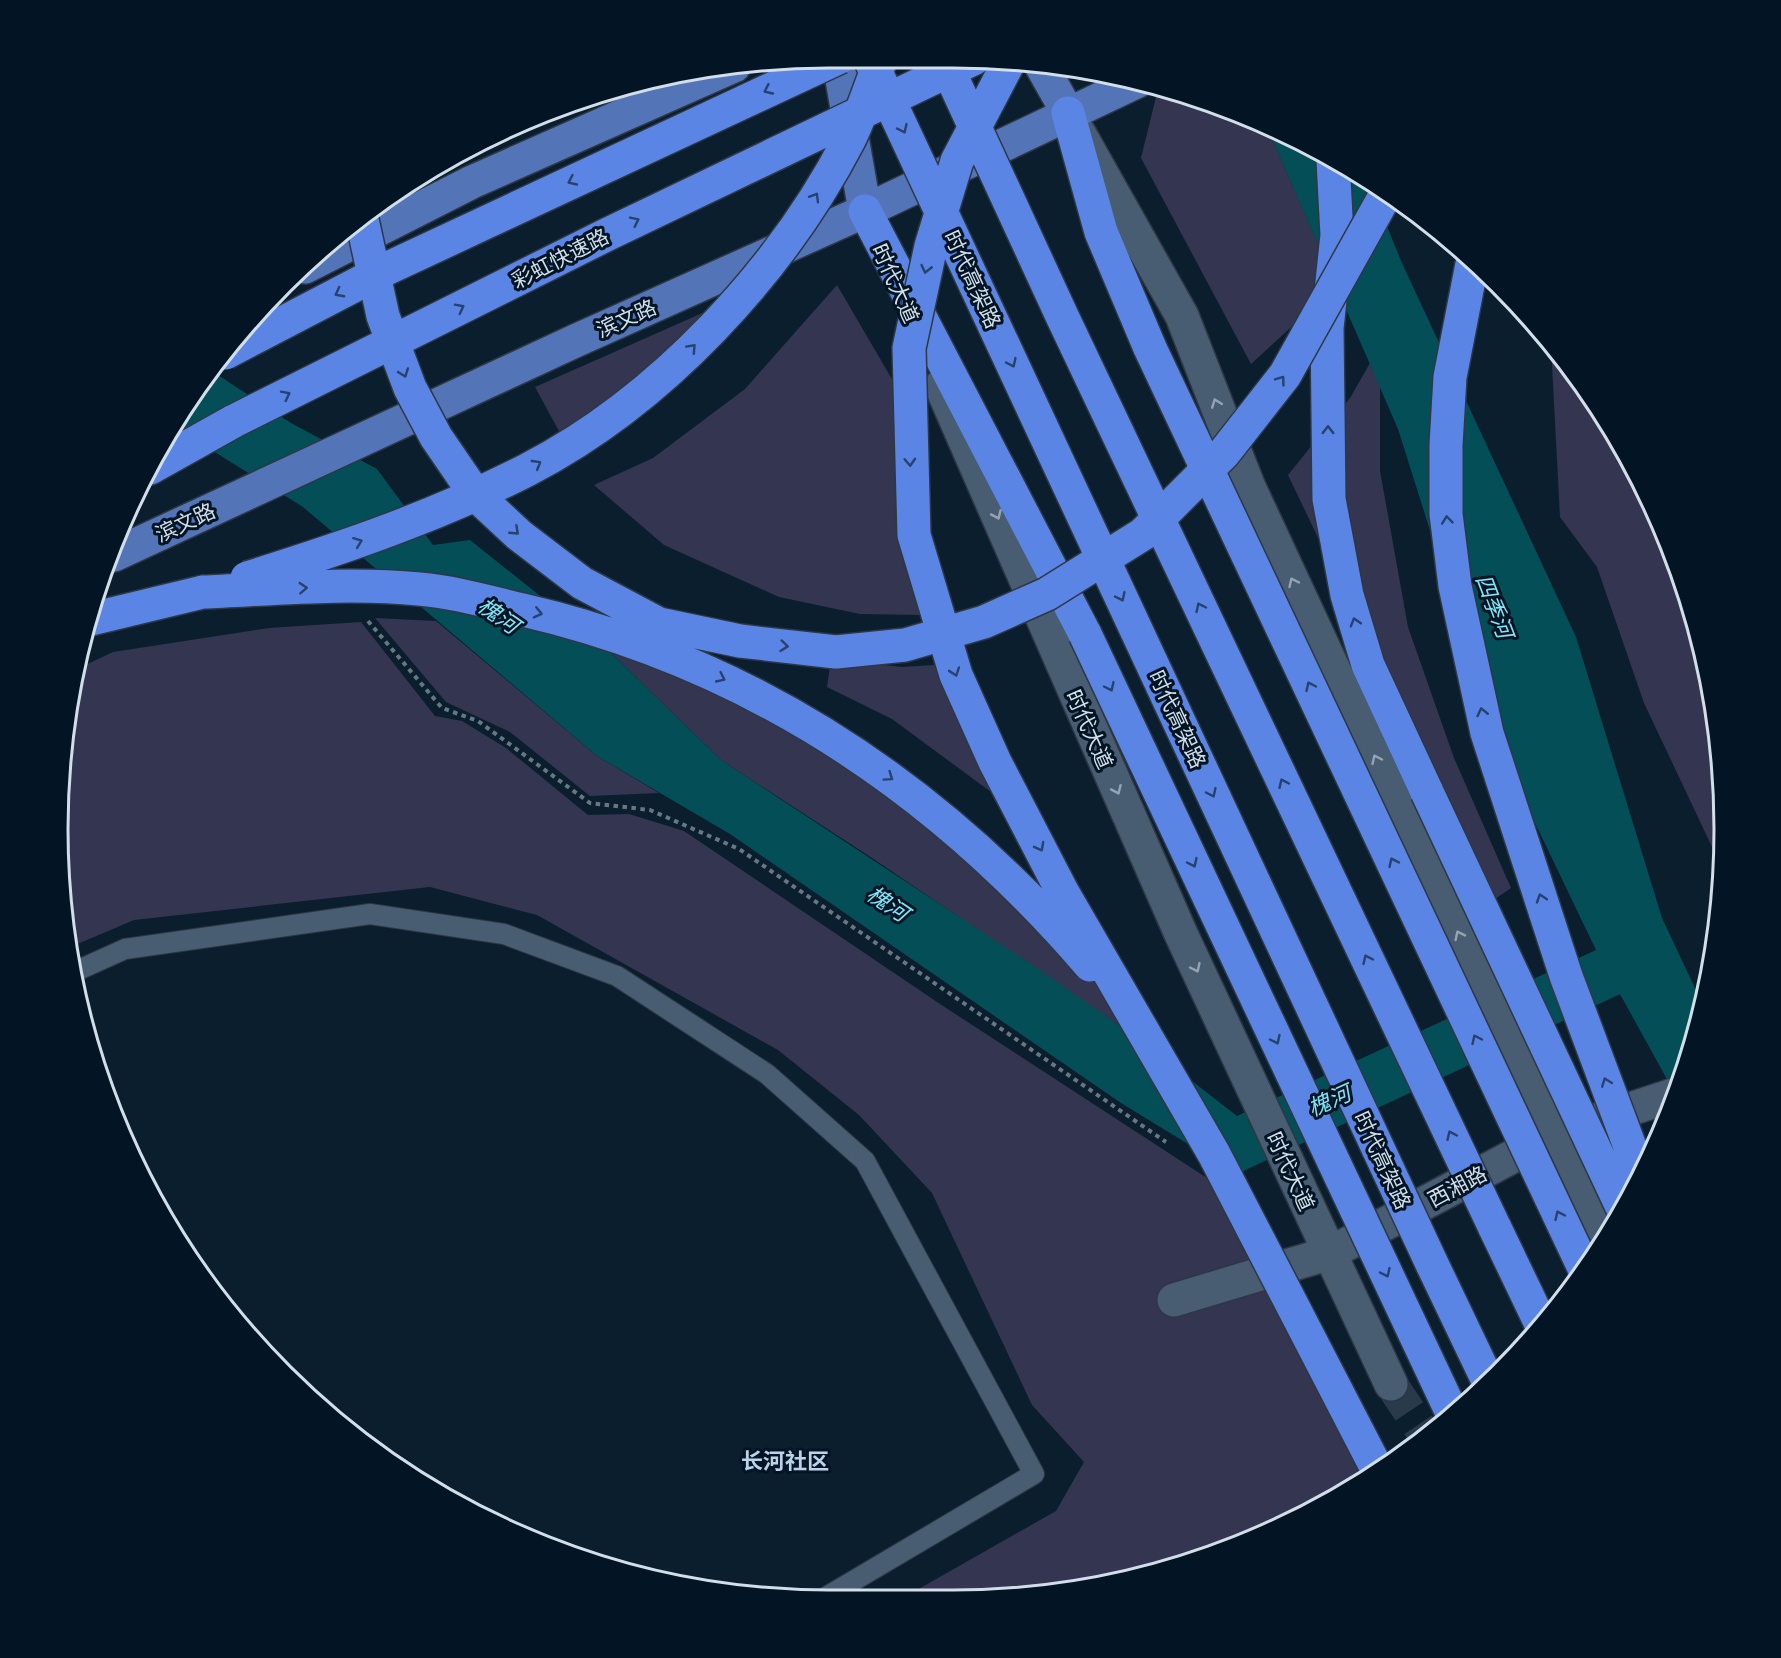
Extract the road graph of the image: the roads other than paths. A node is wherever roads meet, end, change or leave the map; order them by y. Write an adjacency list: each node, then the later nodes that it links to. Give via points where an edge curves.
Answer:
1 (815, 68): 18 (highway, one-way to 18, bridge, via 384,270)
2 (841, 68): 14 (main road, 时代大道)
3 (874, 68): 34 (highway, 时代高架路, one-way to 34, bridge)
4 (878, 68): 21 (highway, one-way to 4, bridge, via 434,514 528,469 600,426 672,369 741,296 800,222 849,139)
5 (948, 68): 33 (highway, one-way to 5, bridge)
6 (954, 68): 19 (highway, 彩虹快速路, one-way to 6, bridge, via 234,421 606,235)
7 (1005, 69): 24 (highway, one-way to 24, bridge, via 957,161 931,246 909,348 914,535 956,675 995,762 1063,893)
8 (1046, 73): 11 (main road)
9 (709, 77): 16 (main road, via 472,182)
10 (1124, 87): 11 (main road, 滨文路)
11 (1068, 113): 14 (main road, 滨文路); 26 (main road, one-way to 11, via 1248,485 1182,316); 31 (highway, one-way to 11, bridge, via 1150,348 1101,232)
12 (1334, 170): 28 (highway, one-way to 12, bridge, via 1368,665 1347,595 1329,499 1327,328 1337,235)
13 (1382, 201): 15 (highway, one-way to 13, bridge, via 383,316 410,388 436,437 476,494 519,535 582,583 659,624 740,641 836,652 905,645 984,622 1047,594 1143,534 1224,453 1285,375)
14 (865, 211): 20 (main road, 滨文路); 30 (main road, 时代大道, one-way to 30, via 1180,934); 36 (highway, one-way to 36, bridge, via 1085,634)
15 (363, 226)
16 (328, 255)
17 (1470, 272): 27 (highway, one-way to 17, bridge, via 1566,976 1487,733 1455,586 1446,514 1446,445 1450,377)
18 (242, 344)
19 (163, 461)
20 (120, 552)
21 (203, 592): 22 (highway); 24 (highway, one-way to 24, bridge, via 320,587 420,589 557,618 627,639 698,667 789,711 935,813 1009,878)
22 (98, 617)
23 (81, 969): 38 (lane, via 125,949 370,914 482,930 504,934 617,976 767,1074 865,1161 1034,1474)
24 (1143, 1027): 37 (highway, bridge, via 1214,1154)
25 (1664, 1098): 26 (main road, 西湘路)
26 (1556, 1134): 29 (main road); 30 (main road, 西湘路)
27 (1636, 1163)
28 (1618, 1198)
29 (1599, 1229)
30 (1330, 1254): 32 (main road, 西湘路); 35 (main road, 时代大道)
31 (1580, 1259)
32 (1174, 1300)
33 (1537, 1316)
34 (1484, 1372)
35 (1390, 1384)
36 (1449, 1406)
37 (1374, 1463)
38 (838, 1590)

